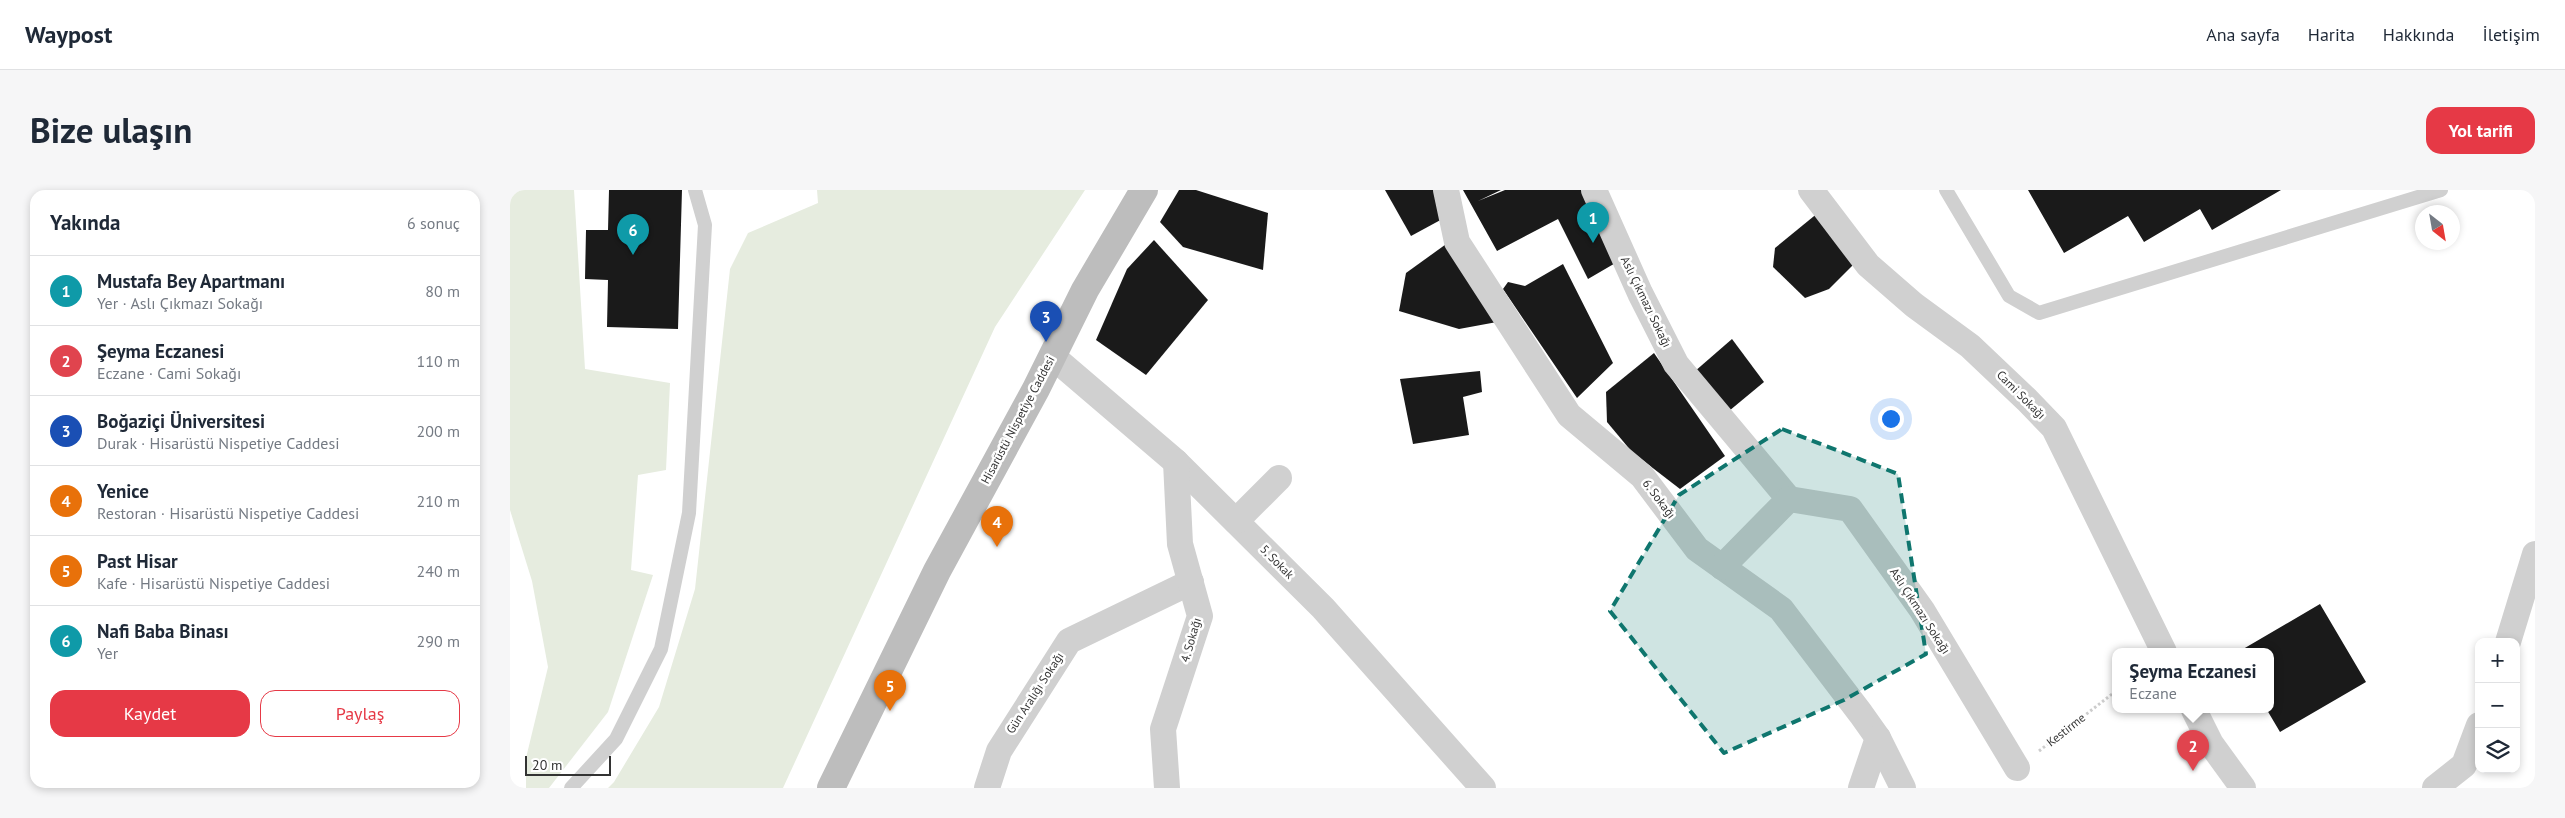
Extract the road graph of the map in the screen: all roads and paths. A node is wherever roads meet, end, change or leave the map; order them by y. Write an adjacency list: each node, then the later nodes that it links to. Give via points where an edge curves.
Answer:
1 (695, 190): 23 (lane, via 705,225 689,514 663,640 616,739)
2 (1144, 190): 8 (main road, Hisarüstü Nispetiye Caddesi, via 1085,290)
3 (1446, 190): 14 (street, 6. Sokağı, via 1457,242 1568,415 1642,476 1697,549)
4 (1594, 190): 11 (street, Aslı Çıkmazı Sokağı, via 1676,364)
5 (1811, 190): 17 (street, Cami Sokağı, via 1868,265 1914,305 1970,346 2054,428)
6 (1946, 190): 7 (lane, via 2009,296 2039,313)
7 (2441, 190)
8 (1052, 356): 9 (street, 5. Sokak); 24 (main road, Hisarüstü Nispetiye Caddesi, via 937,571)
9 (1176, 462): 12 (street, 5. Sokak); 15 (street, 4. Sokağı, via 1180,544)
10 (1278, 478): 12 (street)
11 (1789, 498): 14 (street); 22 (street, Aslı Çıkmazı Sokağı, via 1850,509 1922,610)
12 (1236, 521): 27 (street, 5. Sokak, via 1323,608)
13 (2535, 554): 16 (street)
14 (1722, 567): 21 (street, 6. Sokağı, via 1781,609)
15 (1191, 582): 25 (street, Gün Aralığı Sokağı, via 1069,641 998,751); 26 (street, 4. Sokağı, via 1200,616 1163,729)
16 (2509, 638)
17 (2162, 648)
18 (2112, 695): 22 (path, Kestirme)
19 (2196, 713): 30 (street, via 2211,744)
20 (2478, 728): 31 (street, via 2464,765)
21 (1878, 738): 28 (street); 29 (street, 6. Sokağı)
22 (2017, 768)
23 (571, 788)
24 (831, 788)
25 (988, 788)
26 (1167, 788)
27 (1483, 788)
28 (1861, 788)
29 (1903, 788)
30 (2243, 788)
31 (2435, 788)

